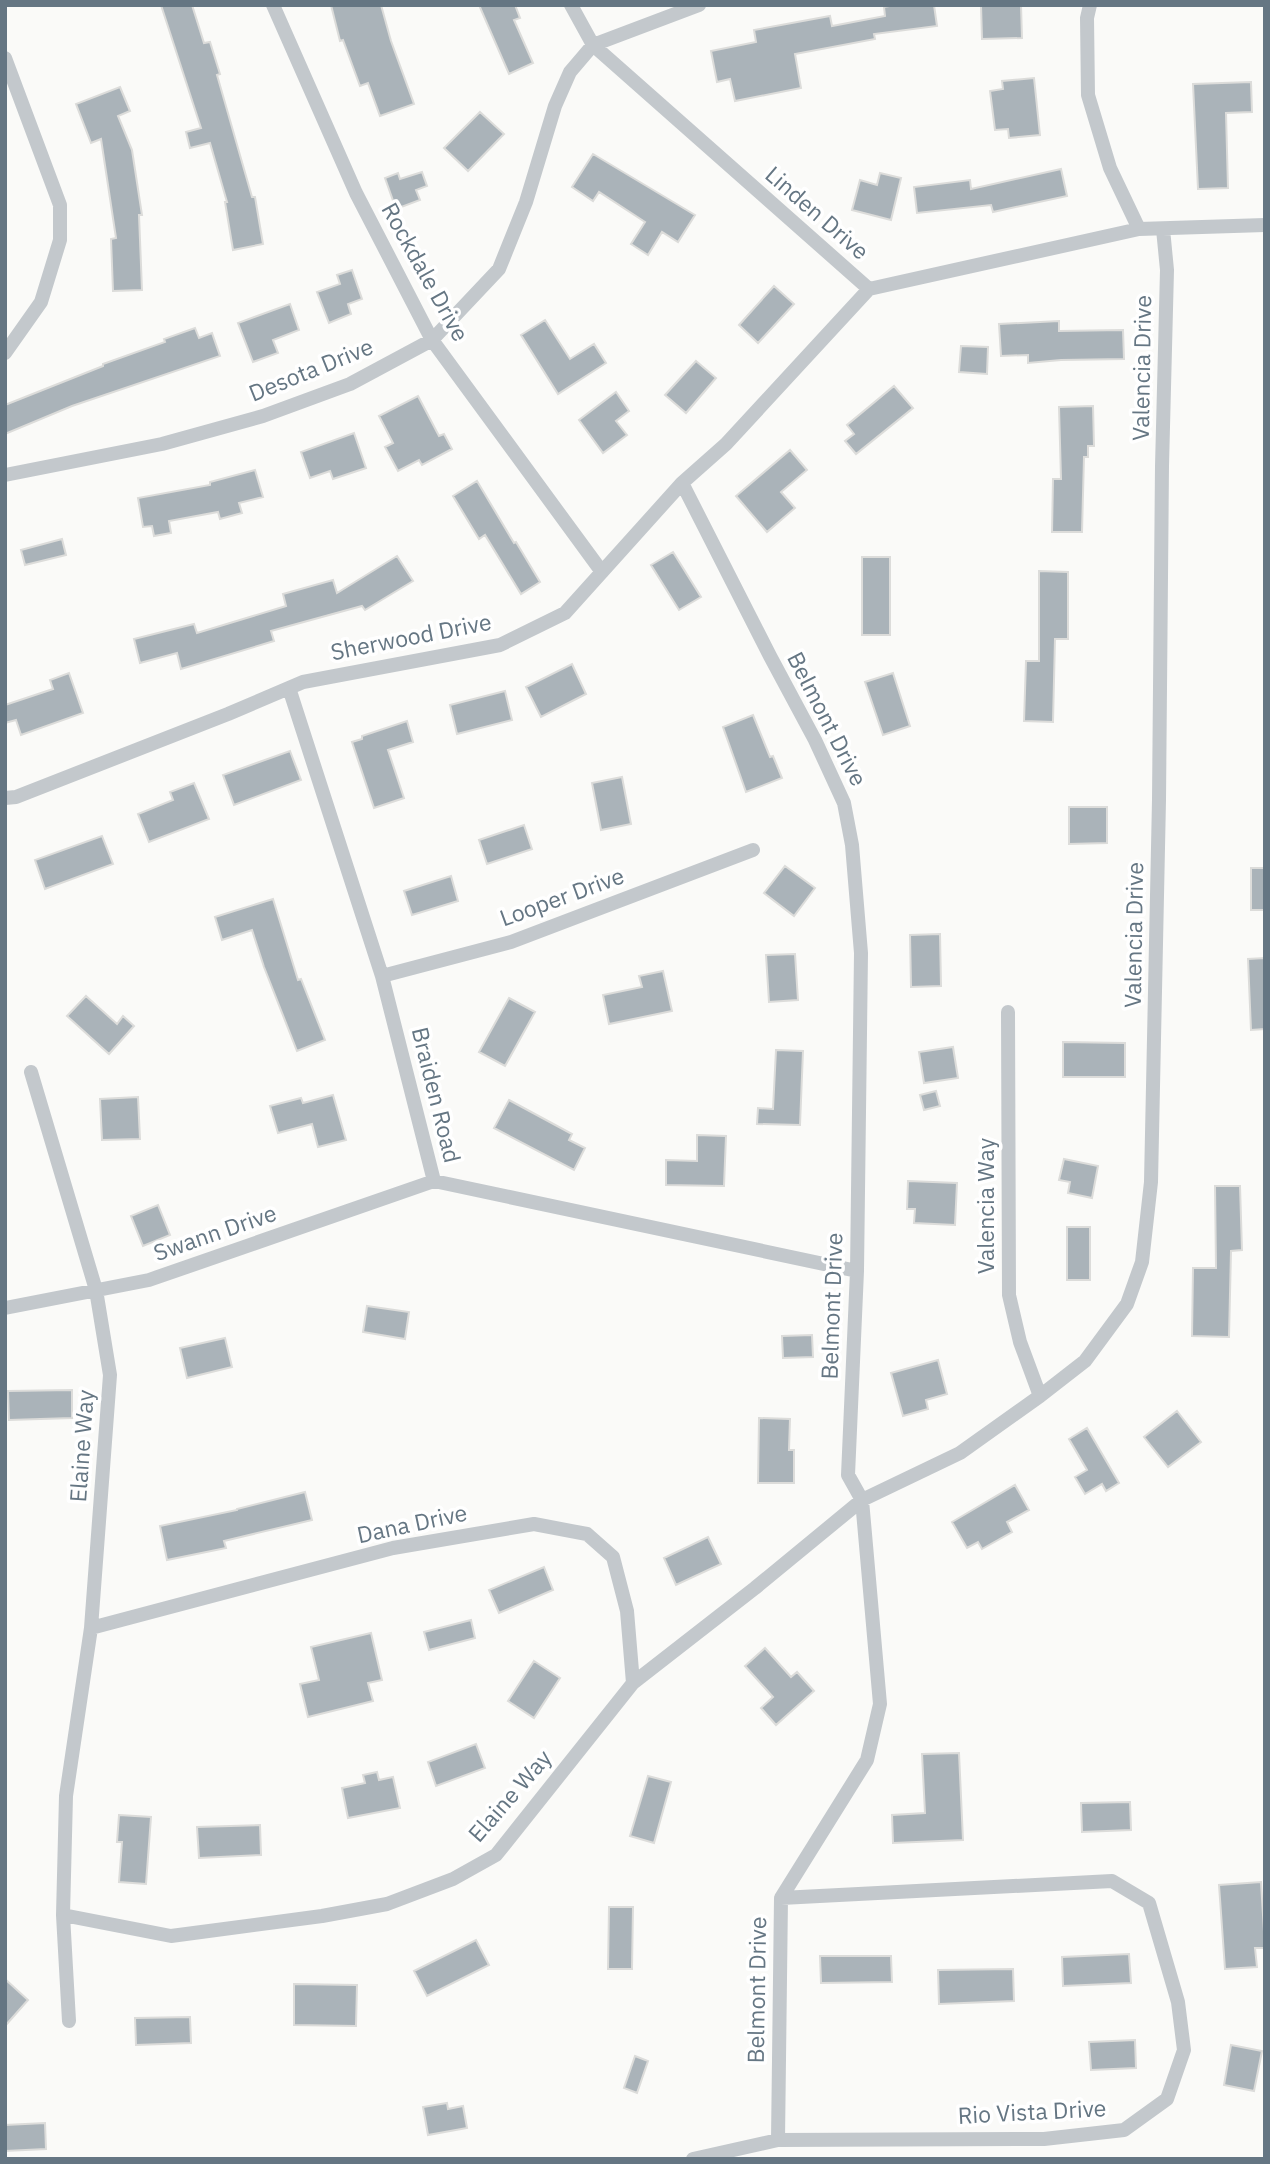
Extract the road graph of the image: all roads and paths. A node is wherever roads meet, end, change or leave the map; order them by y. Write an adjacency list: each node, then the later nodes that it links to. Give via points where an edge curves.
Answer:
1 (273, 5): 11 (street, Rockdale Drive, via 356,193)
2 (571, 5): 5 (street, Linden Drive)
3 (699, 5): 5 (street, Desota Drive)
4 (1090, 5): 8 (street, via 1088,95 1110,169)
5 (593, 46): 10 (street, Linden Drive); 11 (street, Desota Drive, via 570,72 555,106 499,270)
6 (5, 58): 12 (street, via 60,205 60,240 41,302)
7 (1265, 225): 9 (street, Linden Drive)
8 (1139, 229): 9 (street, Linden Drive); 10 (street, Linden Drive)
9 (1163, 229): 26 (street, Valencia Drive, via 1167,270 1151,1182 1142,1262 1127,1304 1085,1361)
10 (869, 289): 14 (street, Sherwood Drive, via 726,444)
11 (432, 340): 13 (street, Desota Drive, via 350,384 263,416 162,444); 15 (street, Rockdale Drive)
12 (5, 353)
13 (5, 475)
14 (682, 483): 15 (street, Sherwood Drive); 23 (street, Belmont Drive, via 844,803 861,953)
15 (602, 572): 16 (street, Sherwood Drive, via 565,613 500,645)
16 (289, 688): 17 (street, Sherwood Drive); 19 (street, Braiden Road)
17 (5, 798)
18 (753, 850): 19 (street, Looper Drive, via 511,942)
19 (382, 976): 22 (street, Braiden Road)
20 (1008, 1012): 26 (street, Valencia Way, via 1009,1295)
21 (31, 1072): 24 (street, Elaine Way)
22 (434, 1181): 23 (street, Braiden Road); 24 (street, Swann Drive, via 149,1280)
23 (857, 1271): 27 (street, Belmont Drive, via 848,1475)
24 (96, 1290): 25 (street, Swann Drive); 28 (street, Elaine Way, via 110,1375)
25 (5, 1308)
26 (1040, 1396): 27 (street, Valencia Drive, via 960,1453)
27 (862, 1500): 29 (street, Elaine Way); 30 (street, Belmont Drive, via 880,1704 867,1760)
28 (91, 1628): 29 (street, Dana Drive, via 393,1548 534,1524 587,1534 613,1557 627,1611); 31 (street, Elaine Way, via 66,1796)
29 (633, 1683): 31 (street, Elaine Way, via 496,1855 453,1879 387,1904 171,1936)
30 (781, 1898): 33 (street, Belmont Drive); 33 (street, Rio Vista Drive, via 1112,1881 1149,1903 1178,2002 1184,2050 1167,2099 1124,2130 1044,2139)
31 (63, 1915): 32 (street, Elaine Way)
32 (69, 2021)
33 (778, 2140): 34 (street, Rio Vista Drive)
34 (693, 2159)

